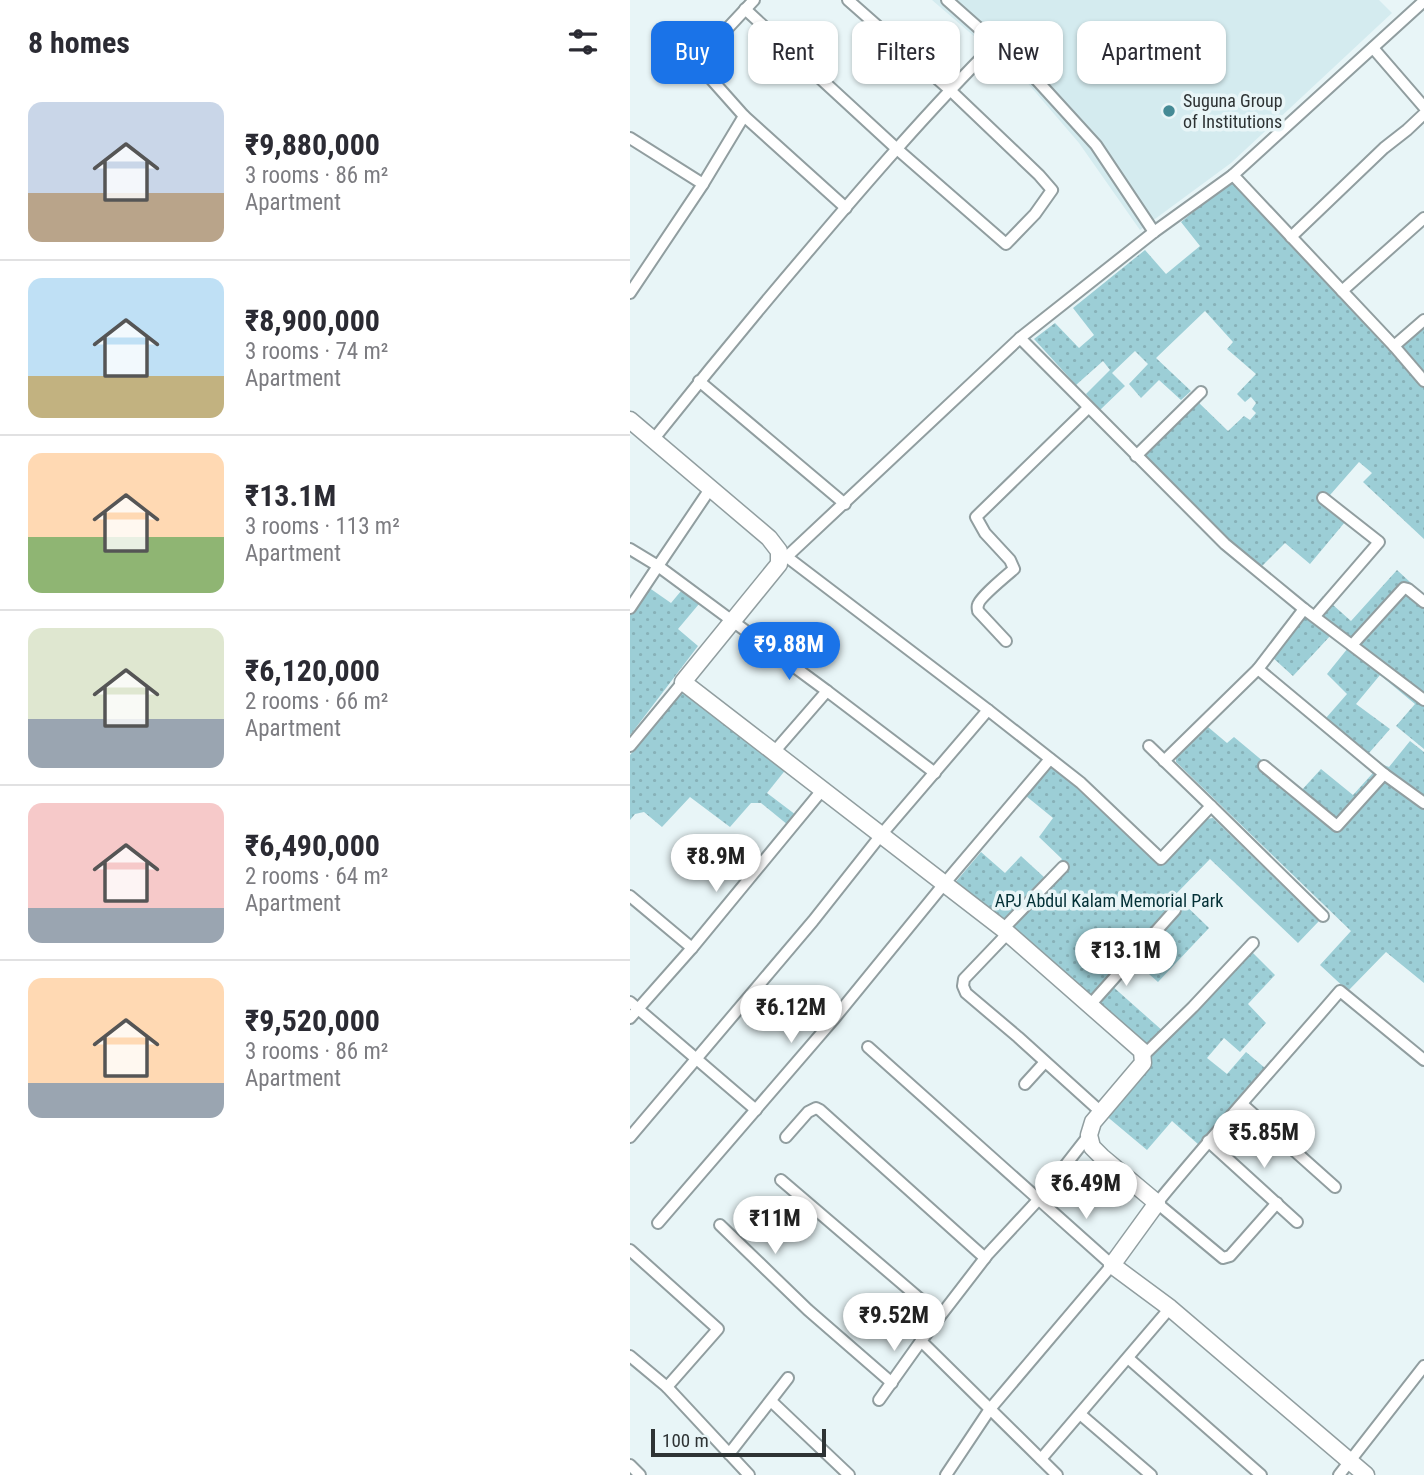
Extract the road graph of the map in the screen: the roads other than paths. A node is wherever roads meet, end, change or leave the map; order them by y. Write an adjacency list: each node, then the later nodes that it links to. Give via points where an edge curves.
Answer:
1 (754, 0): 5 (street)
2 (848, 0): 10 (street)
3 (947, 0): 6 (street)
4 (1424, 1): 7 (street)
5 (746, 9): 13 (street, via 696,62); 15 (street)
6 (974, 24)
7 (1373, 48): 11 (street); 16 (street)
8 (974, 65): 10 (street)
9 (1041, 84): 22 (street, via 1096,145)
10 (950, 90): 15 (street); 18 (street)
11 (1424, 107)
12 (1424, 114): 23 (street)
13 (744, 116): 17 (street); 20 (street)
14 (630, 138): 17 (street)
15 (897, 149): 18 (street, via 1006,244); 20 (street)
16 (1233, 175): 22 (street); 23 (street)
17 (703, 184): 25 (street)
18 (1052, 190): 19 (street)
19 (1059, 200)
20 (846, 208): 29 (street)
21 (1424, 218): 24 (street)
22 (1154, 232): 27 (street)
23 (1291, 236): 24 (street)
24 (1342, 291): 28 (street)
25 (630, 293)
26 (1424, 320): 28 (street)
27 (1020, 338): 32 (street); 38 (street)
28 (1395, 346): 30 (street)
29 (699, 381): 34 (street); 38 (street)
30 (1424, 381)
31 (1201, 392): 35 (street)
32 (1088, 408): 35 (street); 47 (street, via 976,517 1014,569 977,607)
33 (630, 420): 34 (street)
34 (653, 440): 36 (street)
35 (1136, 456): 44 (street, via 1225,544)
36 (710, 489): 40 (street, via 769,538); 41 (street)
37 (1323, 498): 45 (street, via 1379,542)
38 (845, 504): 40 (street)
39 (630, 549): 41 (street)
40 (783, 560): 46 (street); 53 (street)
41 (657, 566): 43 (street); 46 (street)
42 (1424, 602): 48 (street, via 1404,588)
43 (630, 608)
44 (1304, 609): 45 (street); 49 (street)
45 (1315, 616): 48 (street)
46 (731, 621): 50 (street); 51 (street)
47 (1006, 641)
48 (1352, 645): 52 (street)
49 (1258, 669): 58 (street); 61 (street)
50 (683, 682): 54 (street); 56 (street)
51 (827, 691): 56 (street); 60 (street)
52 (1424, 700)
53 (988, 710): 57 (street); 60 (street)
54 (630, 746)
55 (1149, 746): 58 (street)
56 (774, 752): 62 (street)
57 (1050, 759): 64 (street, via 1161,859); 67 (street)
58 (1164, 761): 64 (street)
59 (1264, 766): 61 (street, via 1337,826)
60 (935, 773): 65 (street)
61 (1384, 774): 63 (street)
62 (823, 789): 65 (street); 73 (street)
63 (1424, 803)
64 (1211, 806): 70 (street)
65 (881, 835): 67 (street); 78 (street)
66 (1063, 867): 71 (street)
67 (944, 884): 71 (street); 83 (street)
68 (630, 896): 73 (street)
69 (1175, 910): 74 (street)
70 (1323, 916)
71 (1005, 931): 74 (street); 80 (street, via 963,986)
72 (1253, 943): 77 (street)
73 (692, 948): 75 (street)
74 (1090, 1005): 77 (street)
75 (633, 1010): 78 (street)
76 (868, 1047): 91 (street)
77 (1143, 1056): 84 (street, via 1143,1063)
78 (697, 1059): 83 (street); 86 (street)
79 (1424, 1060): 82 (street, via 1340,991)
80 (1045, 1062): 81 (street); 84 (street)
81 (1025, 1084)
82 (1242, 1104): 88 (street); 90 (street)
83 (756, 1110): 95 (street)
84 (1101, 1112): 85 (street)
85 (1088, 1135): 91 (street); 92 (street, via 1102,1157)
86 (630, 1137)
87 (786, 1137): 98 (street, via 808,1112 820,1110)
88 (1208, 1141): 92 (street); 93 (street)
89 (780, 1180): 101 (street)
90 (1335, 1187)
91 (1039, 1199): 98 (street); 99 (street)
92 (1157, 1203): 93 (street, via 1223,1258 1230,1256); 99 (street)
93 (1277, 1203): 94 (street)
94 (1297, 1222)
95 (658, 1223)
96 (720, 1225): 107 (street)
97 (630, 1250): 108 (street, via 718,1329)
98 (985, 1258): 101 (street)
99 (1112, 1265): 100 (street); 111 (street)
100 (1170, 1308): 104 (street); 116 (street)
101 (940, 1316): 102 (street)
102 (922, 1340): 107 (street); 111 (street)
103 (630, 1356): 108 (street)
104 (1128, 1357): 112 (street); 123 (street)
105 (1424, 1366): 116 (street)
106 (788, 1378): 110 (street)
107 (892, 1383): 109 (street)
108 (667, 1387): 113 (street)
109 (879, 1400)
110 (771, 1401): 113 (street); 120 (street)
111 (990, 1409): 114 (street); 117 (street)
112 (1080, 1414): 114 (street); 122 (street)
113 (729, 1454): 119 (street)
114 (1041, 1459): 121 (street)
115 (630, 1465): 118 (street)
116 (1344, 1469): 124 (street)
117 (949, 1474)
118 (640, 1475)
119 (749, 1475)
120 (849, 1475)
121 (1057, 1475)
122 (1152, 1475)
123 (1261, 1475)
124 (1366, 1475)

